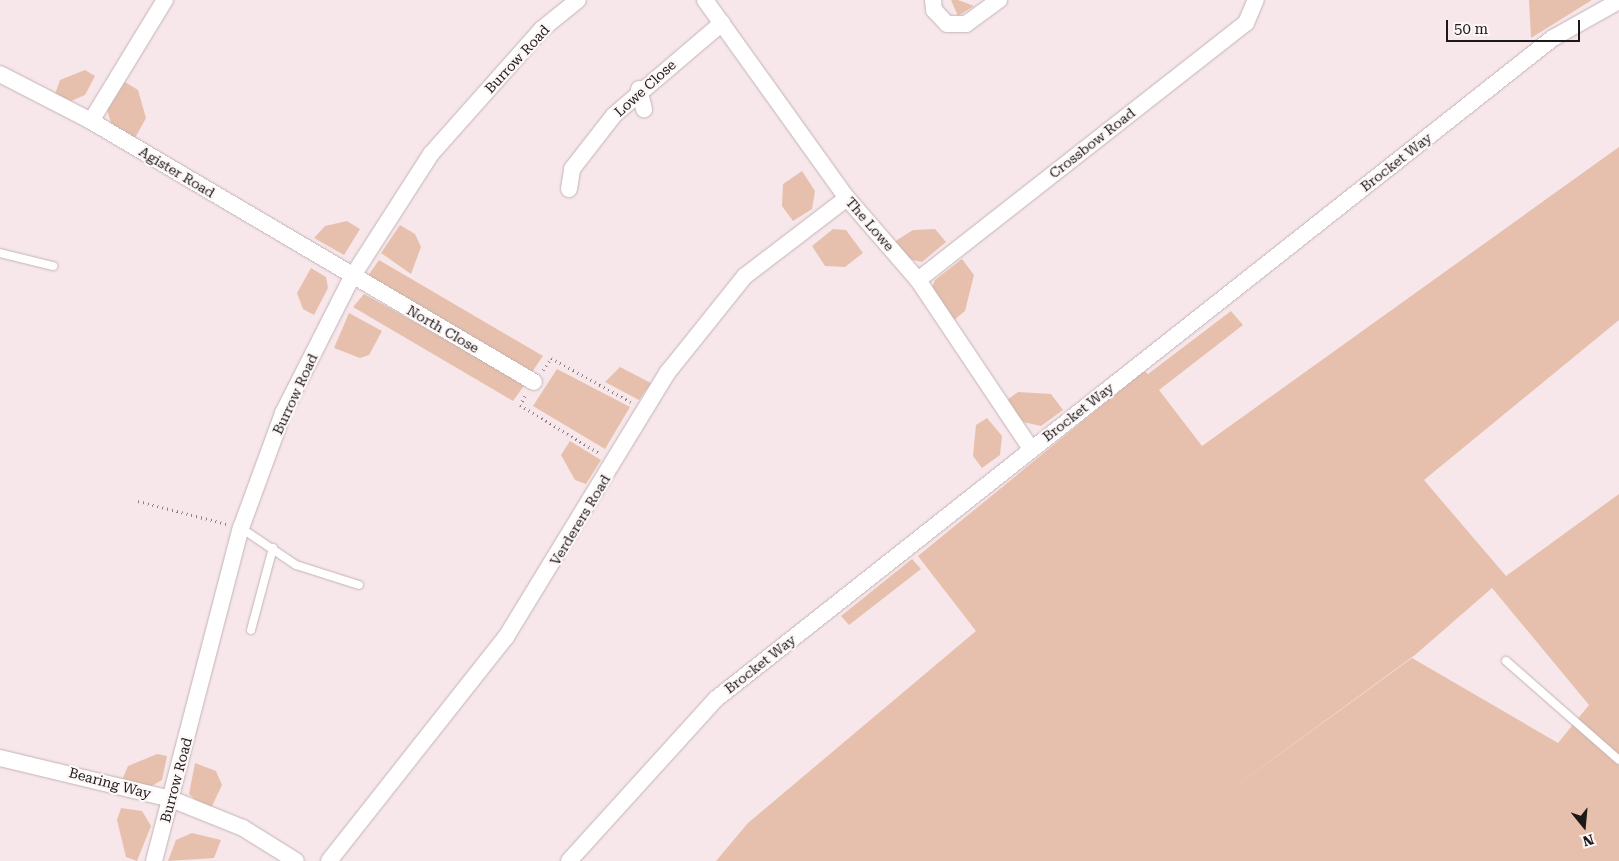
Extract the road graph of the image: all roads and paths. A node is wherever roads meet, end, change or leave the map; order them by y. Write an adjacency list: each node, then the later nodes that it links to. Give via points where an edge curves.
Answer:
1 (165, 0): 12 (street)
2 (578, 0): 17 (street, Burrow Road, via 542,29 431,154)
3 (705, 0): 8 (street, The Lowe)
4 (933, 0): 5 (street, via 934,10 947,24 966,24)
5 (998, 0)
6 (1256, 0): 18 (street, Crossbow Road, via 1246,22)
7 (1619, 1): 21 (street, Brocket Way, via 1553,38)
8 (722, 23): 10 (street, Lowe Close); 14 (street, The Lowe)
9 (0, 74): 12 (street, Agister Road)
10 (639, 89): 11 (street); 13 (street, Lowe Close, via 572,169)
11 (644, 109)
12 (91, 121): 17 (street, Agister Road)
13 (569, 190)
14 (847, 198): 18 (street, The Lowe); 20 (street, Verderers Road, via 745,276 668,372)
15 (0, 253): 16 (lane)
16 (53, 266)
17 (352, 277): 19 (street, North Close); 24 (street, Burrow Road, via 283,413)
18 (918, 280): 21 (street, The Lowe)
19 (534, 382): 20 (path, via 551,358); 22 (path, via 520,405)
20 (646, 410): 22 (street, Verderers Road)
21 (1031, 449): 35 (street, Brocket Way, via 716,699)
22 (615, 462): 34 (street, Verderers Road, via 506,637)
23 (138, 501): 24 (path)
24 (241, 528): 25 (lane); 31 (street, Burrow Road)
25 (273, 548): 26 (lane, via 296,564); 27 (lane)
26 (359, 585)
27 (251, 630)
28 (1506, 661): 30 (lane)
29 (0, 758): 31 (street, Bearing Way)
30 (1619, 760)
31 (171, 799): 32 (street, Burrow Road); 33 (street, Bearing Way, via 243,828)
32 (154, 861)
33 (296, 861)
34 (329, 861)
35 (569, 861)

